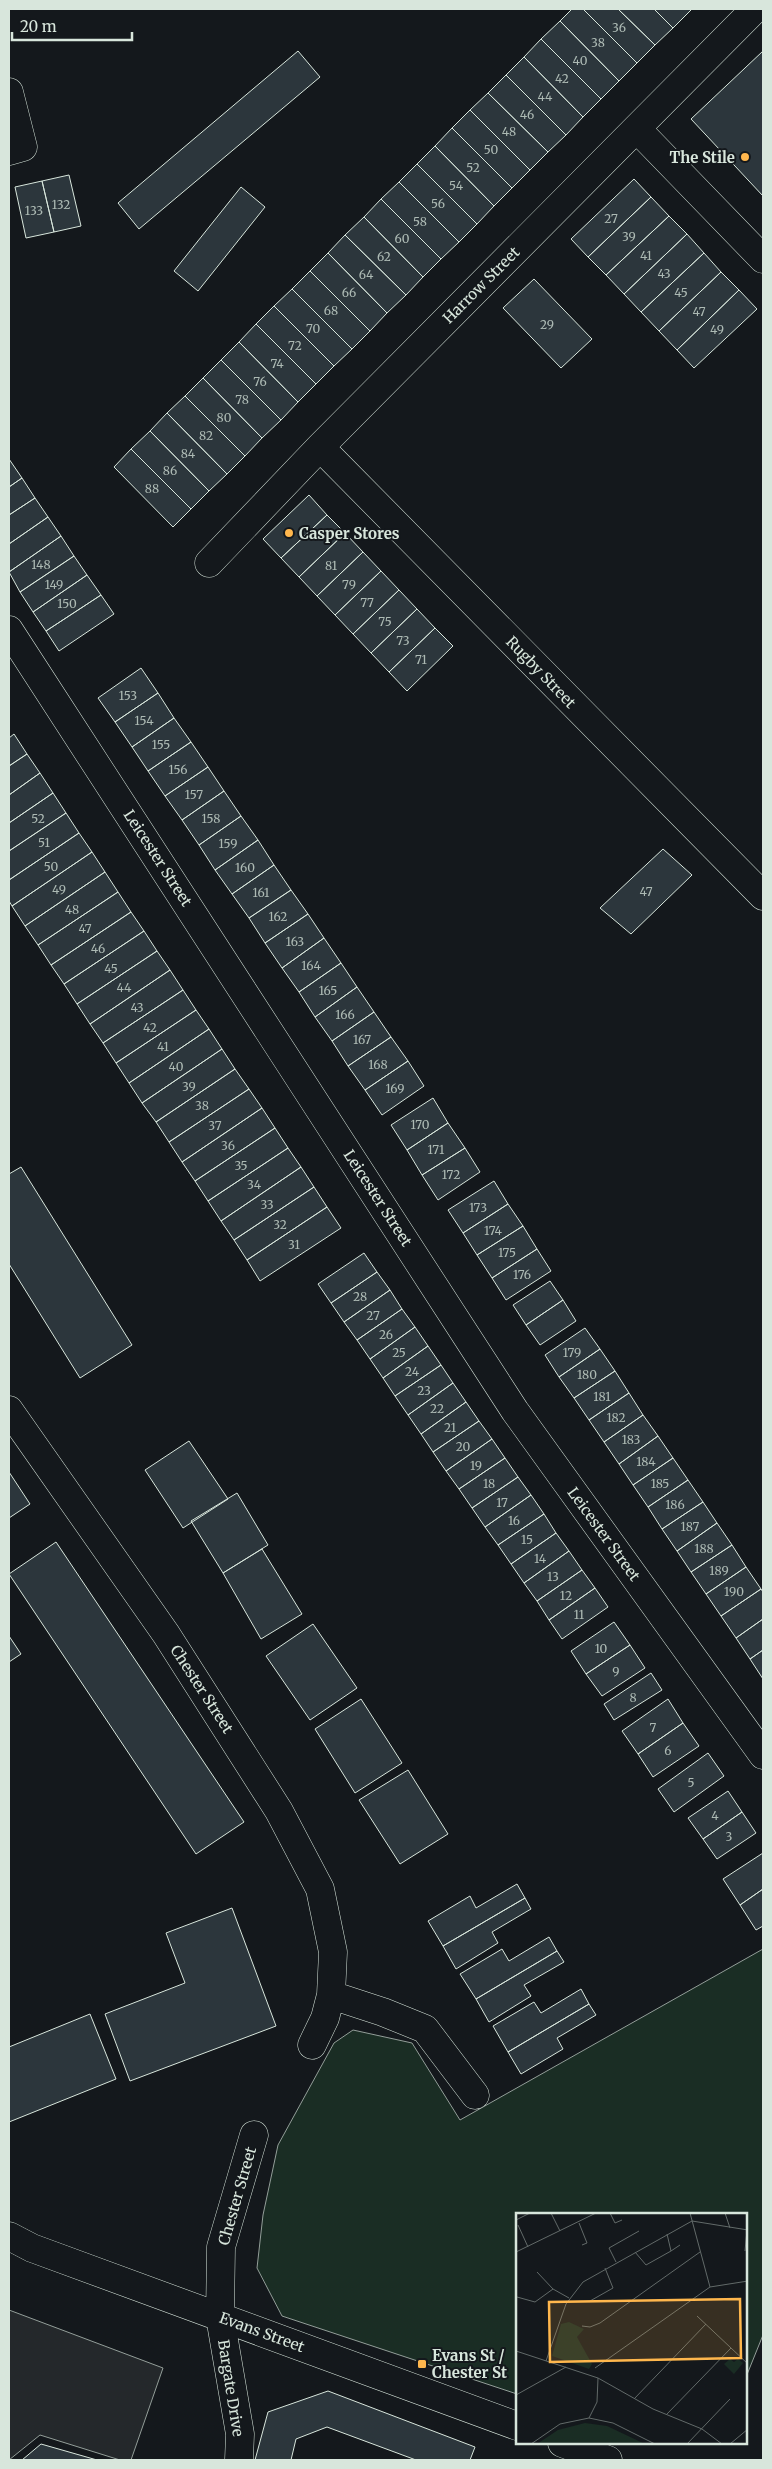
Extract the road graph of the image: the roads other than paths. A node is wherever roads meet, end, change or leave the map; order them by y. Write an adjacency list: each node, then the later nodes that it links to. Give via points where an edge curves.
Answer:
1 (755, 9): 3 (street, Harrow Street)
2 (9, 92): 4 (street, via 23,146)
3 (636, 129): 5 (street); 6 (street, Harrow Street)
4 (9, 150)
5 (763, 259)
6 (320, 446): 7 (street, Harrow Street); 9 (street, Rugby Street)
7 (210, 563)
8 (9, 630): 11 (street, Leicester Street, via 516,1411)
9 (763, 896)
10 (9, 1410): 12 (street, Chester Street, via 166,1634 279,1811 320,1889 333,1952)
11 (763, 1755)
12 (331, 1995): 13 (street, Chester Street, via 325,2018); 14 (street, via 425,2029)
13 (312, 2045)
14 (475, 2095)
15 (254, 2135): 17 (street, Chester Street, via 221,2247)
16 (9, 2236): 17 (street, Evans Street, via 32,2248)
17 (220, 2317): 18 (street, Evans Street); 20 (street, Bargate Drive, via 240,2434)
18 (516, 2426)
19 (565, 2444): 21 (street)
20 (239, 2460)
21 (608, 2460)

